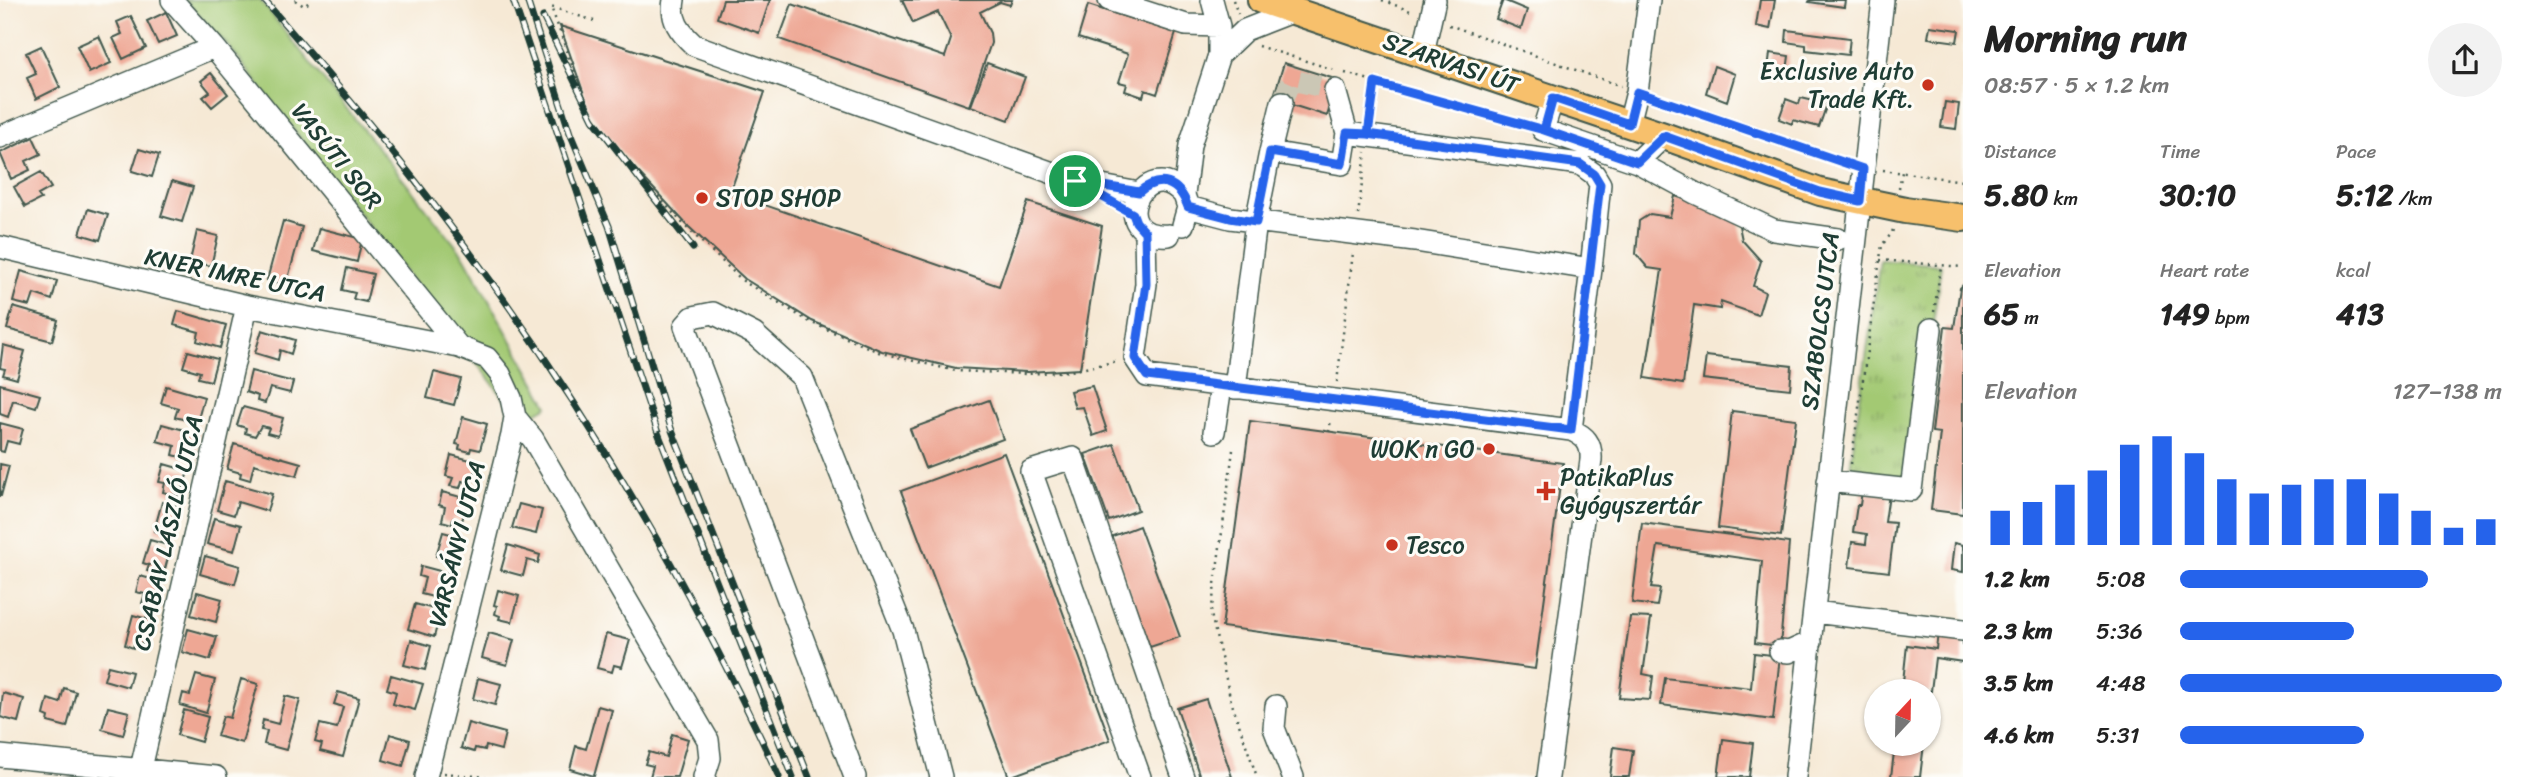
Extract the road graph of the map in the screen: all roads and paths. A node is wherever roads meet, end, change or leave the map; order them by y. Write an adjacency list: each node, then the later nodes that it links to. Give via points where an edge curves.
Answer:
1 (172, 0): 16 (street, VASÚTI SOR)
2 (296, 0): 3 (path, via 304,6)
3 (312, 0)
4 (674, 0): 32 (street, via 672,10 679,31 694,46)
5 (1109, 0): 14 (street, via 1186,25)
6 (1212, 0): 14 (street)
7 (1261, 0): 12 (main road, SZARVASI ÚT)
8 (1382, 0): 11 (path)
9 (1648, 0): 21 (street)
10 (1883, 0): 31 (street, SZABOLCS UTCA)
11 (1434, 9): 17 (street); 21 (path)
12 (1296, 10): 15 (street); 17 (main road, SZARVASI ÚT)
13 (594, 21): 51 (path, via 551,7 589,111 625,161 687,228 743,281 799,316 881,353 956,370 1027,374)
14 (1219, 26): 18 (street)
15 (1245, 30): 18 (street); 19 (path, via 1256,45)
16 (214, 47): 28 (street); 50 (street, VASÚTI SOR)
17 (1423, 53): 22 (main road, SZARVASI ÚT)
18 (1219, 55): 36 (street, via 1190,145)
19 (1375, 83): 25 (path); 26 (path)
20 (1335, 90): 26 (street)
21 (1637, 92): 24 (street); 31 (path)
22 (1553, 98): 24 (main road, SZARVASI ÚT); 25 (street)
23 (1282, 102): 29 (street)
24 (1629, 124): 27 (main road, SZARVASI ÚT)
25 (1544, 130): 30 (street)
26 (1358, 133): 29 (street, via 1342,164); 40 (path); 46 (street, via 1580,164 1600,184)
27 (1664, 136): 30 (street); 35 (main road, SZARVASI ÚT, via 1820,192)
28 (0, 137)
29 (1270, 152): 38 (street)
30 (1637, 162): 41 (street, via 1774,230)
31 (1863, 169): 33 (path); 35 (street, SZABOLCS UTCA)
32 (1075, 181): 34 (street); 39 (street)
33 (1963, 181)
34 (1139, 192): 36 (street, via 1154,183); 39 (street, via 1134,204)
35 (1860, 201): 37 (main road, SZARVASI ÚT); 59 (street, SZABOLCS UTCA)
36 (1178, 209): 38 (street); 39 (street, via 1156,236); 47 (street)
37 (1963, 218)
38 (1256, 222): 40 (street); 52 (street)
39 (1139, 223): 47 (street)
40 (1356, 234): 46 (street); 53 (path)
41 (1838, 239)
42 (0, 249): 48 (street, KNER IMRE UTCA)
43 (1880, 260): 44 (path)
44 (1941, 265): 45 (path); 49 (path)
45 (1963, 267)
46 (1591, 268): 55 (street)
47 (1146, 284): 51 (street)
48 (247, 306): 50 (street, KNER IMRE UTCA); 66 (street, CSABAY LÁSZLÓ UTCA)
49 (1931, 329): 59 (street, via 1910,490)
50 (459, 347): 54 (street, via 487,358 500,374)
51 (1135, 358): 52 (street, via 1147,376)
52 (1228, 387): 53 (street); 56 (street)
53 (1335, 401): 55 (street); 57 (path)
54 (515, 417): 67 (street, VARSÁNYI UTCA); 70 (street, via 533,439 708,740 710,758)
55 (1571, 430): 77 (street, via 1585,436 1592,450)
56 (1214, 432)
57 (1329, 432)
58 (1233, 450): 75 (path, via 1211,614 1231,701)
59 (1828, 481): 60 (street, SZABOLCS UTCA)
60 (1814, 612): 61 (street); 62 (street, SZABOLCS UTCA)
61 (1963, 630)
62 (1811, 642): 63 (street); 78 (street, SZABOLCS UTCA)
63 (1780, 651)
64 (1276, 706): 76 (street, via 1274,728)
65 (0, 756): 66 (street)
66 (139, 774): 68 (street)
67 (427, 774): 69 (path)
68 (216, 777)
69 (486, 777)
70 (704, 777)
71 (855, 777): 72 (street, via 685,326 693,317 713,313 754,334 802,377 903,630)
72 (941, 777)
73 (1140, 777): 74 (street, via 1031,471 1073,458)
74 (1183, 777)
75 (1257, 777)
76 (1293, 777)
77 (1548, 777)
78 (1795, 777)

